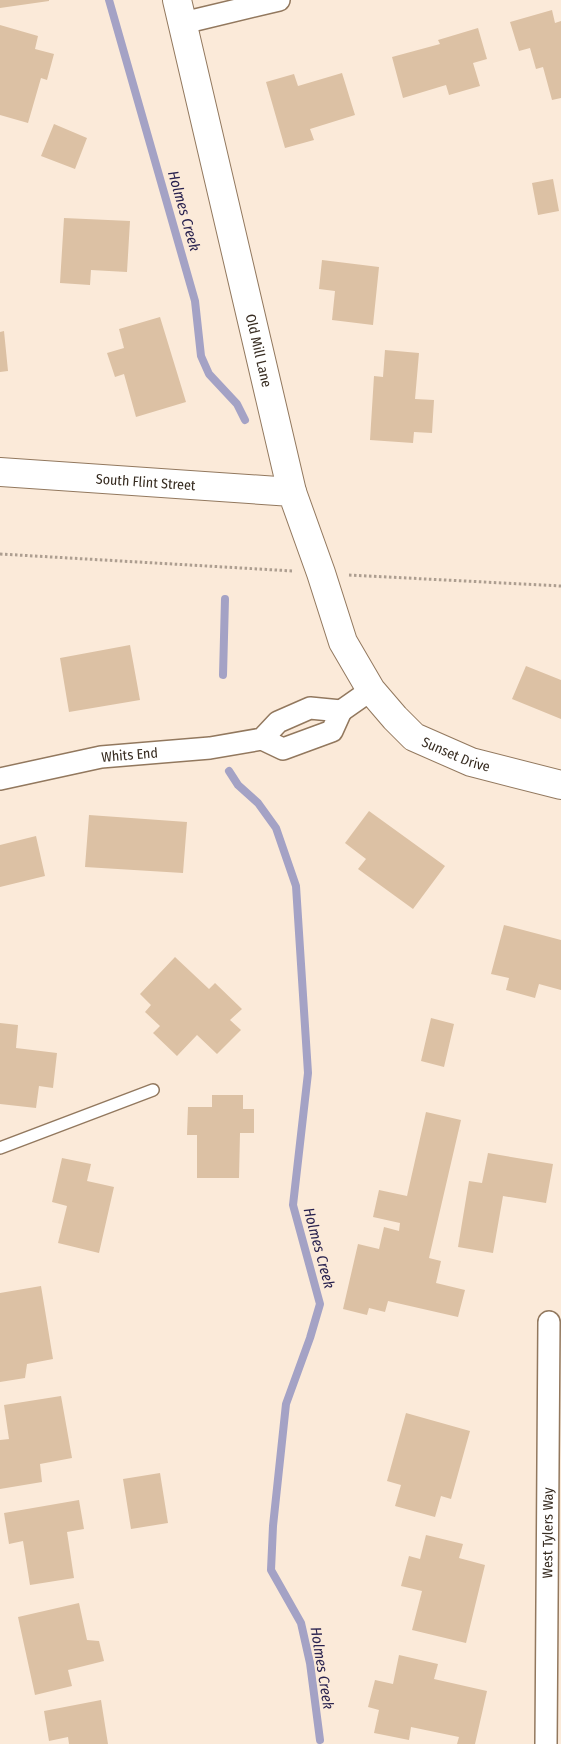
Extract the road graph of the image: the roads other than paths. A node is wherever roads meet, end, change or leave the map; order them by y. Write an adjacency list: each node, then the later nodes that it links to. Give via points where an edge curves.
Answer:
1 (279, 0): 2 (street)
2 (180, 12): 4 (main road, Old Mill Lane)
3 (0, 472): 4 (main road, South Flint Street)
4 (292, 492): 5 (main road, Old Mill Lane, via 343,642)
5 (371, 690): 6 (street); 9 (main road, Sunset Drive, via 414,737 471,762)
6 (340, 711): 7 (street, via 310,708 278,722); 7 (street, via 332,731 283,749)
7 (262, 739): 8 (street, Whits End, via 210,748 101,757)
8 (0, 779)
9 (561, 785)
10 (153, 1090): 11 (lane)
11 (0, 1148)
12 (553, 1324): 13 (street, West Tylers Way)
13 (546, 1744)

